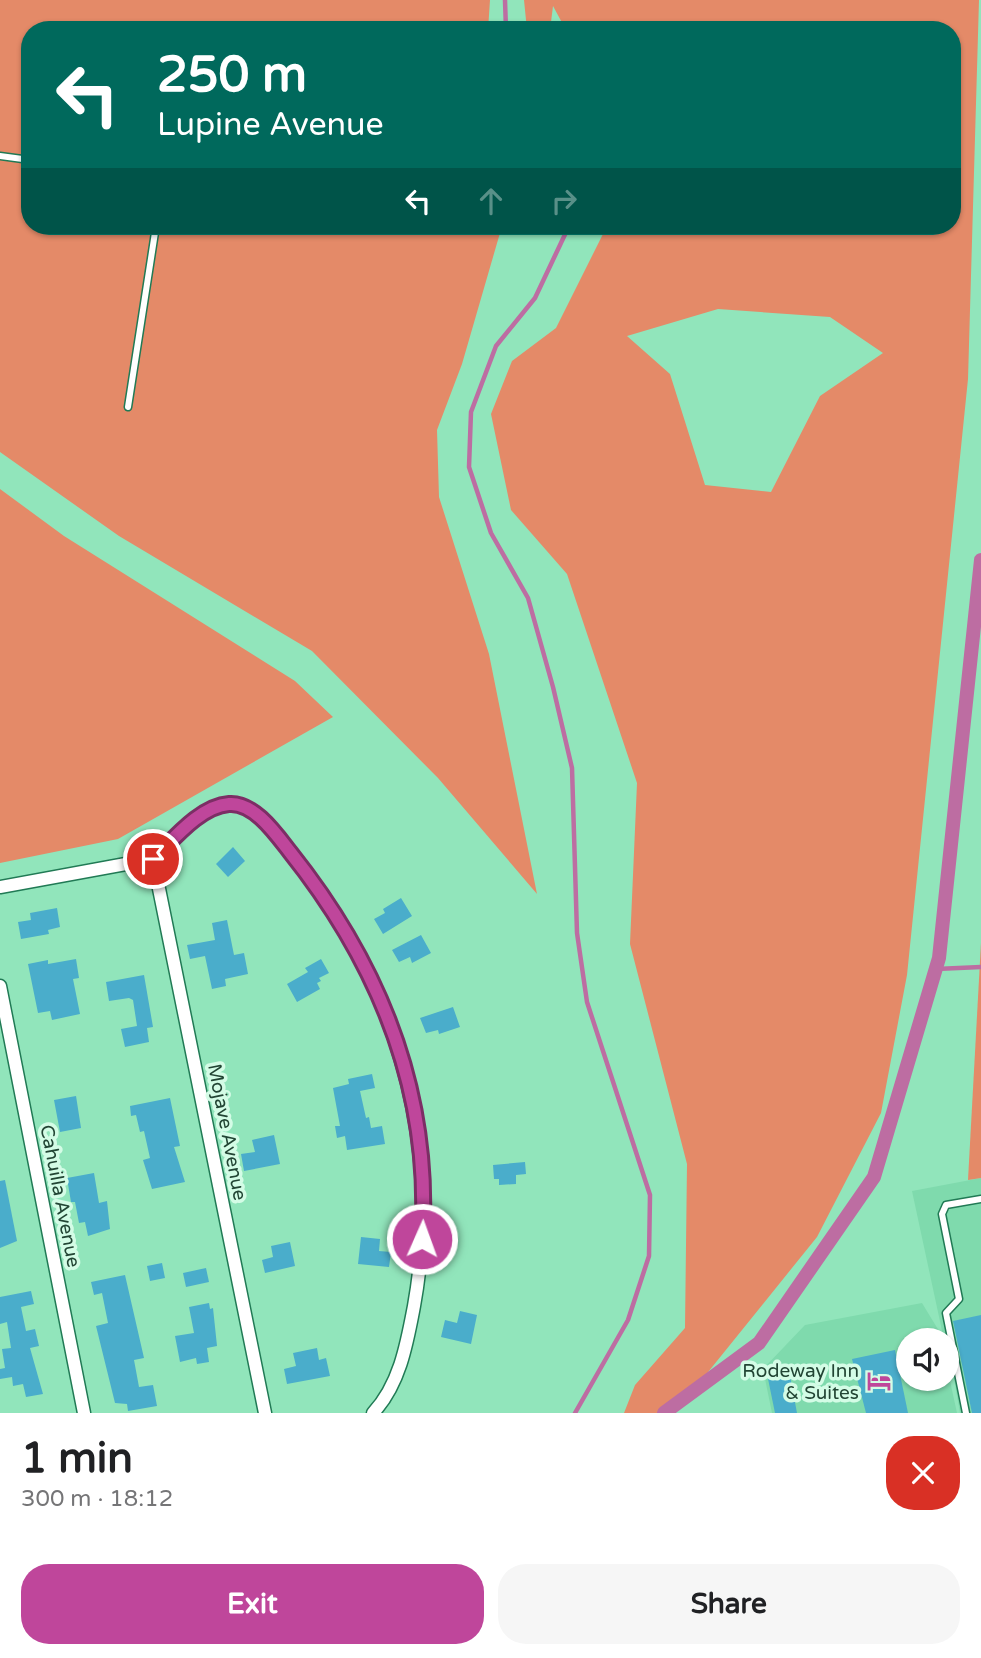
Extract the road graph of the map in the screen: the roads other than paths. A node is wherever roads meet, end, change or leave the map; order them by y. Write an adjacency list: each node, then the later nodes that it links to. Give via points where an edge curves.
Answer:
1 (0, 156): 2 (lane)
2 (21, 159)
3 (155, 235): 4 (lane)
4 (128, 407)
5 (153, 859): 6 (street); 10 (street, Mojave Avenue); 11 (street, via 195,820 217,807 243,807 276,834 317,885 356,946 381,999 415,1107 423,1216 406,1347 394,1381)
6 (0, 887)
7 (0, 986): 9 (street, Cahuilla Avenue)
8 (981, 1199): 12 (lane, via 946,1205 942,1214 959,1299 946,1313)
9 (84, 1413)
10 (264, 1413)
11 (373, 1413)
12 (966, 1413)

